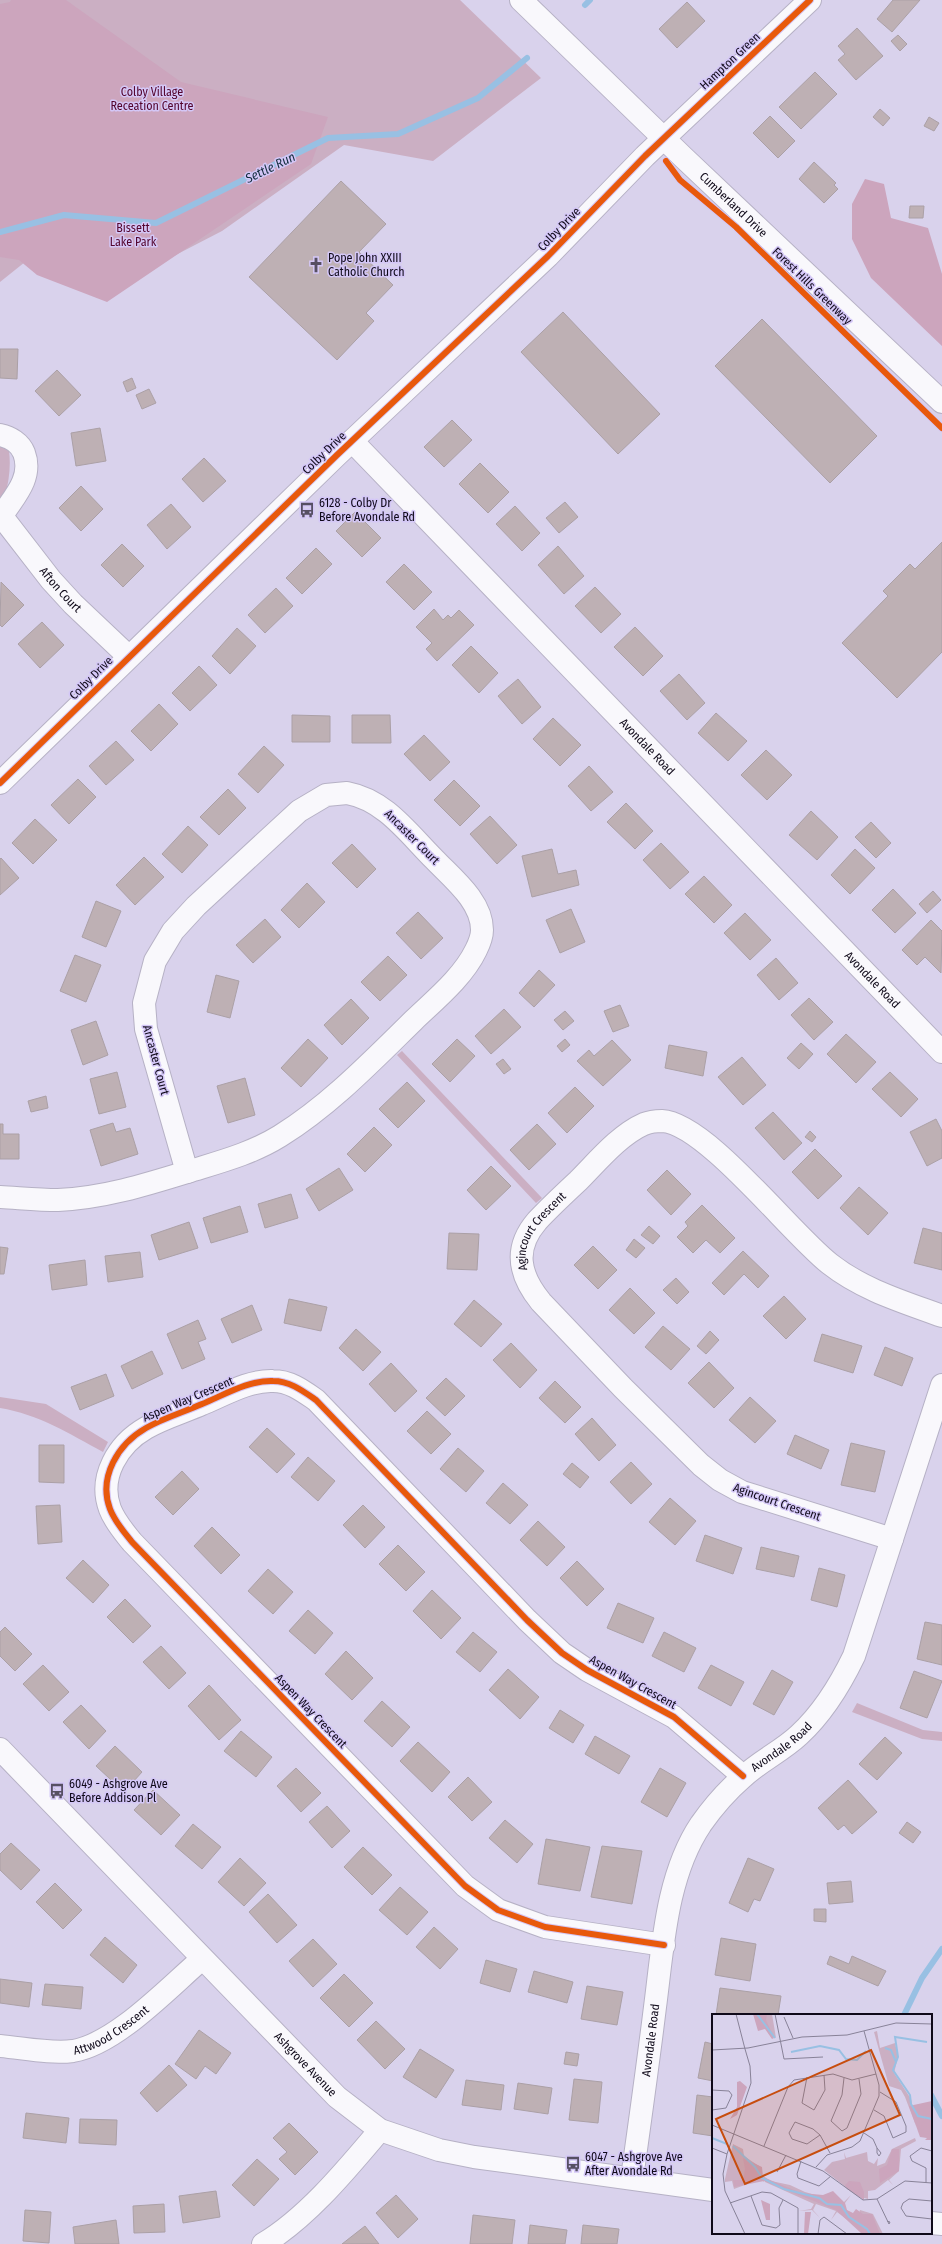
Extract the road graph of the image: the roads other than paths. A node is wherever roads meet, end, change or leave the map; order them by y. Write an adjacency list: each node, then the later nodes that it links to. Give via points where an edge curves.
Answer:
1 (521, 0): 3 (street)
2 (810, 0): 3 (street, Hampton Green)
3 (664, 138): 4 (street, Cumberland Drive); 6 (street, Colby Drive, via 548,256)
4 (942, 402)
5 (0, 435): 7 (street, Afton Court, via 14,440 22,449 27,462 26,475)
6 (352, 441): 8 (street, Colby Drive); 10 (street, Avondale Road)
7 (1, 514): 8 (street, Afton Court, via 51,580)
8 (128, 656): 9 (street, Colby Drive)
9 (0, 783)
10 (942, 1052)
11 (187, 1172): 11 (street, Ancaster Court, via 259,1148 300,1123 340,1089 448,987 476,950 482,931 480,916 473,902 388,812 368,798 336,793 321,798 299,811 196,906 173,931 155,961 144,1003 146,1028); 12 (street, Ancaster Court, via 126,1190 86,1197 58,1200)
12 (0, 1197)
13 (942, 1316): 15 (street, Agincourt Crescent, via 849,1278 831,1265 712,1149 685,1129 665,1122 645,1124 621,1141 538,1221 523,1243 523,1270 541,1302 623,1388 712,1474 742,1492)
14 (942, 1385): 15 (street, Avondale Road)
15 (892, 1539): 17 (street, Avondale Road, via 854,1656 832,1695 799,1735)
16 (0, 1750): 19 (street, Ashgrove Avenue)
17 (744, 1776): 18 (street, Avondale Road, via 708,1815 688,1849 676,1884); 18 (street, Aspen Way Crescent, via 674,1718 587,1670 562,1653 527,1620 316,1400 300,1389 282,1382 258,1381 146,1428 124,1444 117,1455 108,1474 107,1496 113,1515 132,1542 465,1886 498,1910 545,1927)
18 (664, 1945): 22 (street, Avondale Road)
19 (202, 1958): 20 (street, Attwood Crescent, via 116,2034 92,2046 62,2052); 21 (street, Ashgrove Avenue, via 337,2097)
20 (0, 2046)
21 (380, 2130): 22 (street, Ashgrove Avenue, via 423,2145 474,2157); 26 (street, via 309,2206 285,2229)
22 (632, 2178): 23 (street, Ashgrove Avenue)
23 (712, 2190)
24 (932, 2223): 25 (street)
25 (942, 2224)
26 (263, 2244)

